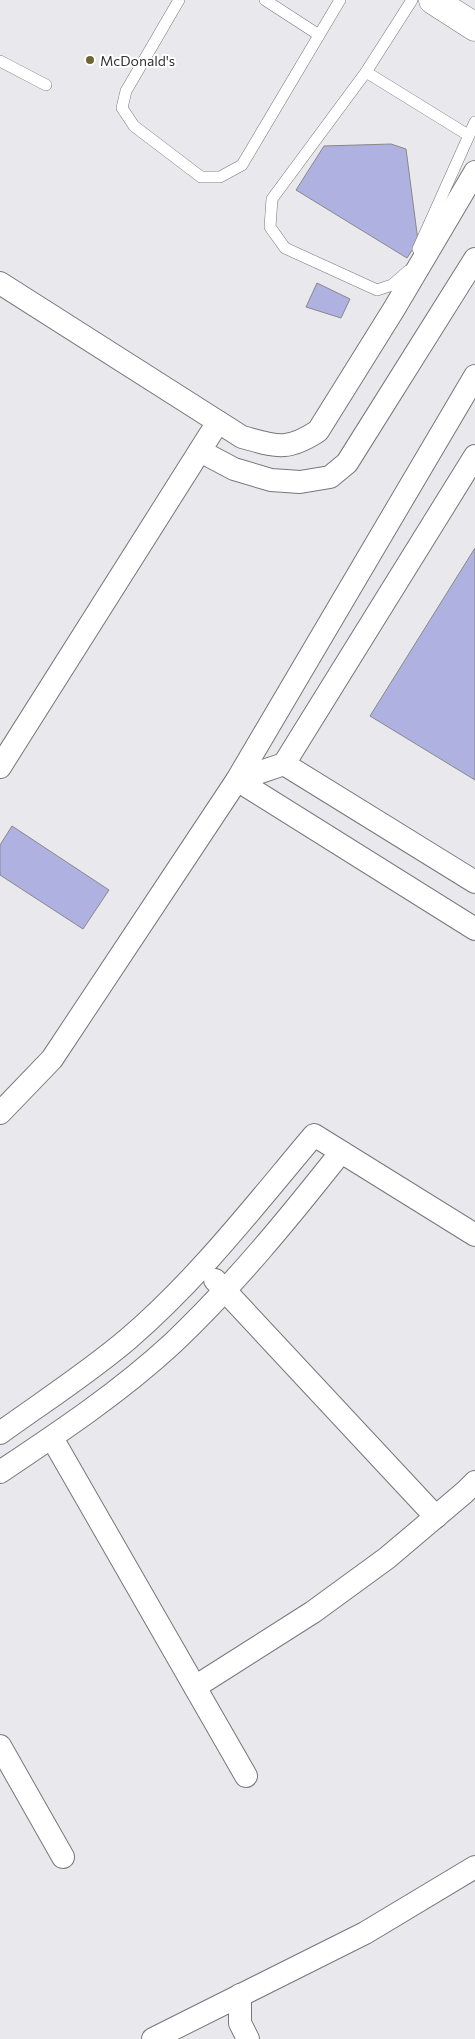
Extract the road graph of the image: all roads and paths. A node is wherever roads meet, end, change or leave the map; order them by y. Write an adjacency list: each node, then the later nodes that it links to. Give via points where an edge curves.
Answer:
1 (179, 0): 7 (lane, via 126,91 122,108 134,126 201,177 220,177 242,166)
2 (265, 0): 7 (lane)
3 (340, 0): 7 (lane)
4 (412, 0): 9 (lane)
5 (433, 0): 6 (main road)
6 (475, 27)
7 (319, 35)
8 (0, 61): 10 (lane)
9 (366, 72): 12 (lane); 12 (lane, via 272,199 270,227 286,248 377,290 392,285 406,274)
10 (46, 85)
11 (475, 122): 12 (lane)
12 (468, 135)
13 (475, 172): 17 (street, via 318,431 302,441 279,447 242,437)
14 (475, 259): 18 (street, via 347,463 330,477 300,482 271,480 234,469)
15 (0, 283): 17 (street)
16 (475, 376): 22 (street)
17 (218, 422): 18 (street)
18 (200, 451): 21 (street)
19 (475, 456): 20 (street)
20 (284, 764): 22 (street); 23 (street)
21 (0, 767)
22 (236, 780): 24 (street); 25 (street, via 52,1059)
23 (475, 882)
24 (475, 929)
25 (0, 1113)
26 (341, 1152): 27 (street); 28 (street, via 314,1136); 29 (street, via 276,1235)
27 (475, 1234)
28 (201, 1267): 29 (street); 30 (street, via 128,1339)
29 (225, 1290): 31 (street, via 166,1349 118,1390); 34 (street)
30 (0, 1433)
31 (52, 1438): 32 (street); 35 (street)
32 (0, 1472)
33 (475, 1482): 34 (street)
34 (436, 1517): 35 (street, via 314,1612)
35 (195, 1687): 37 (street)
36 (0, 1746): 38 (street)
37 (246, 1776)
38 (9, 1780): 39 (street)
39 (63, 1857)
40 (475, 1867): 41 (street, via 365,1934)
41 (240, 1995): 42 (street); 43 (street, via 240,2023)
42 (153, 2039)
43 (248, 2039)

